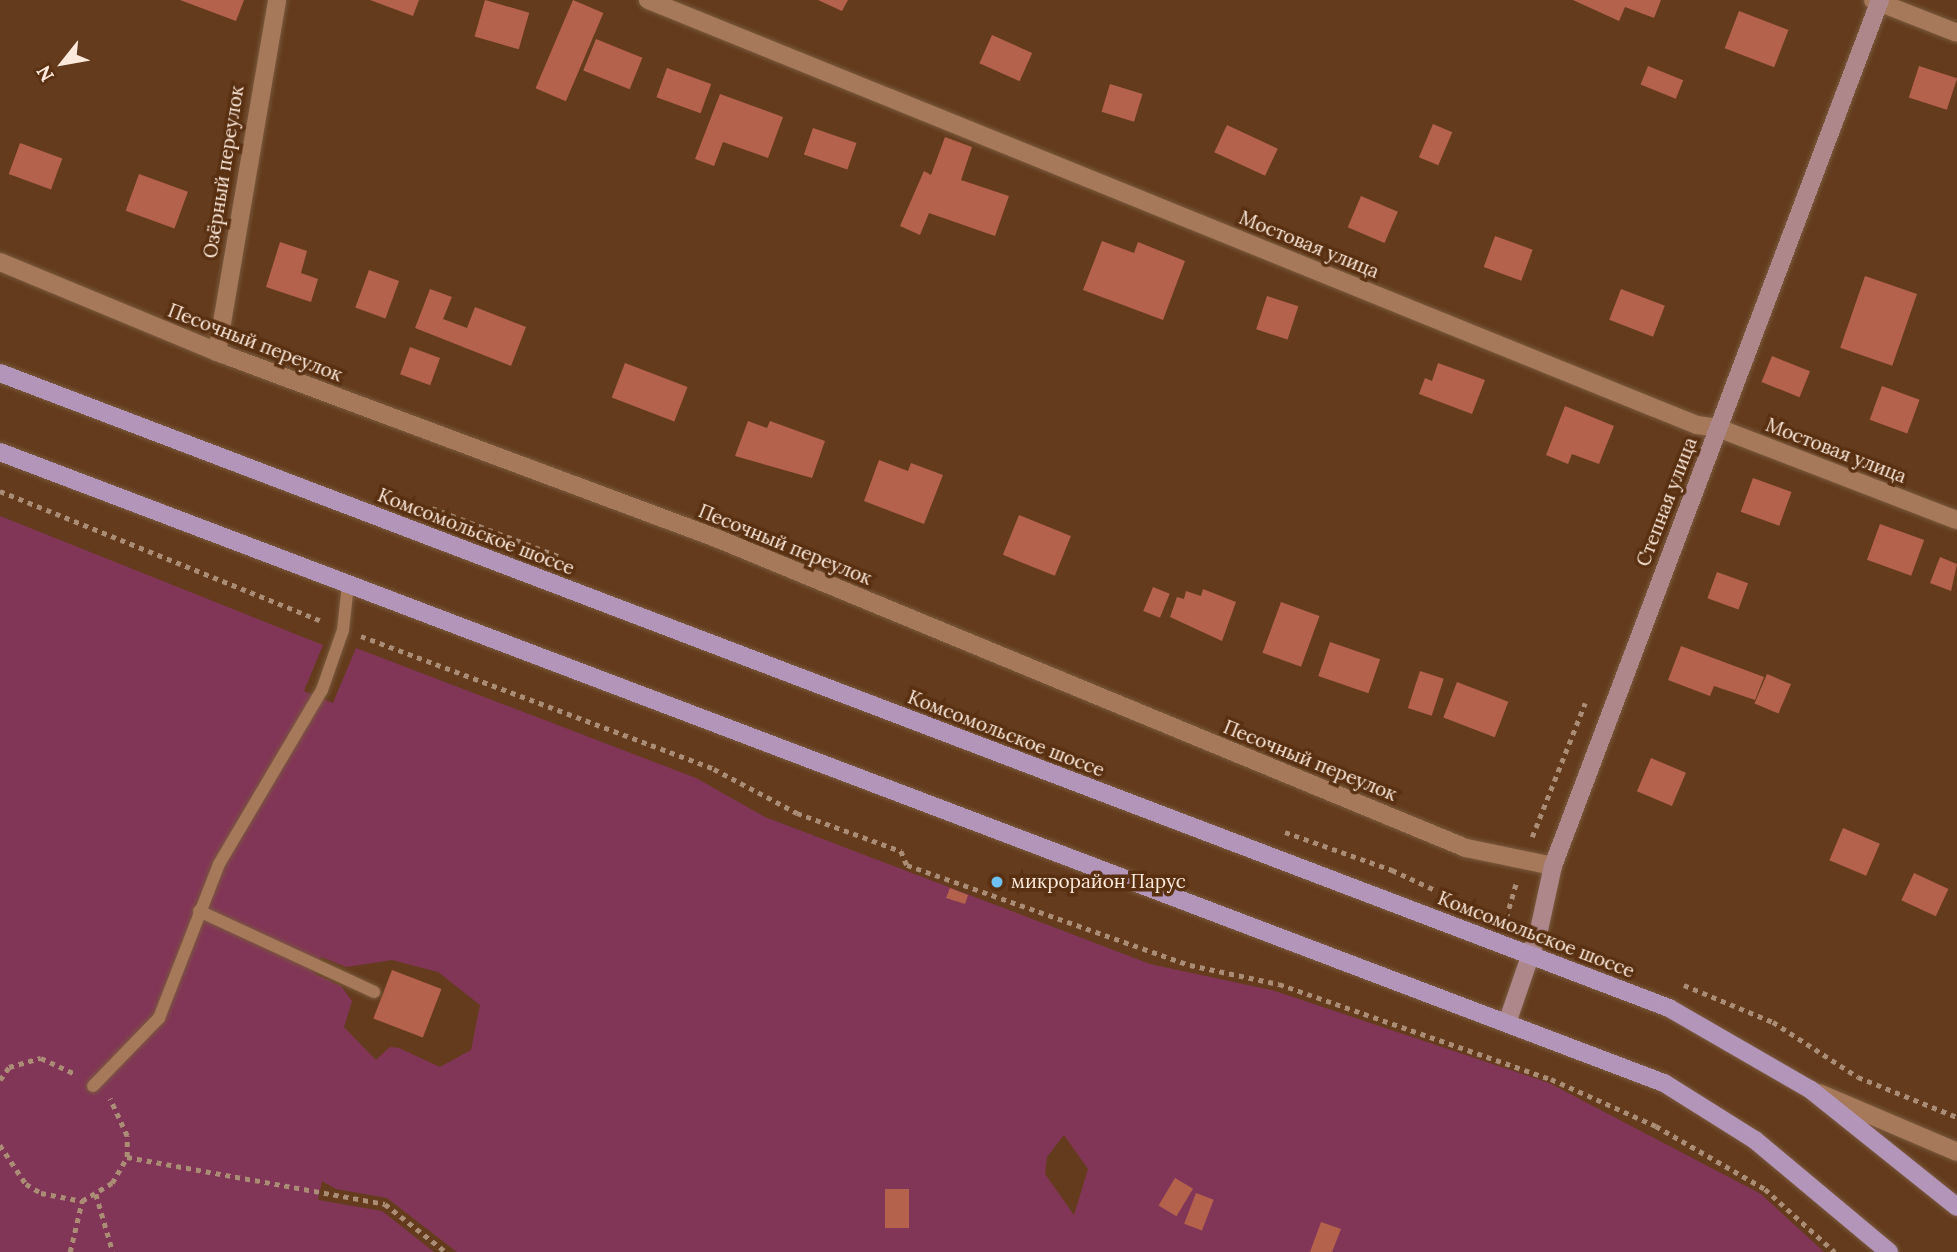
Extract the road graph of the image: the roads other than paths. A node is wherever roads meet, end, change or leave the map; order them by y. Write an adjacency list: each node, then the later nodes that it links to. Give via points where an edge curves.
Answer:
1 (277, 0): 6 (street, Озёрный переулок)
2 (648, 0): 8 (street, Мостовая улица, via 1697,425)
3 (1877, 1): 4 (street); 8 (street, Степная улица)
4 (1957, 33)
5 (0, 262): 6 (street, Песочный переулок)
6 (216, 352): 12 (street, Песочный переулок, via 716,538 1466,848)
7 (0, 373): 14 (main road, Комсомольское шоссе)
8 (1718, 428): 10 (street, Мостовая улица); 12 (street, Степная улица)
9 (0, 452): 11 (main road)
10 (1957, 520)
11 (348, 585): 13 (lane, via 343,630 322,690 219,864); 16 (main road)
12 (1553, 870): 14 (street, Степная улица)
13 (200, 911): 15 (lane); 17 (lane, via 159,1018)
14 (1530, 954): 16 (street, Степная улица); 18 (main road, Комсомольское шоссе, via 1669,1008)
15 (374, 992)
16 (1507, 1023): 21 (main road, via 1664,1083 1755,1140)
17 (93, 1086)
18 (1811, 1090): 19 (street); 20 (main road, Комсомольское шоссе)
19 (1957, 1152)
20 (1957, 1207)
21 (1889, 1252)

